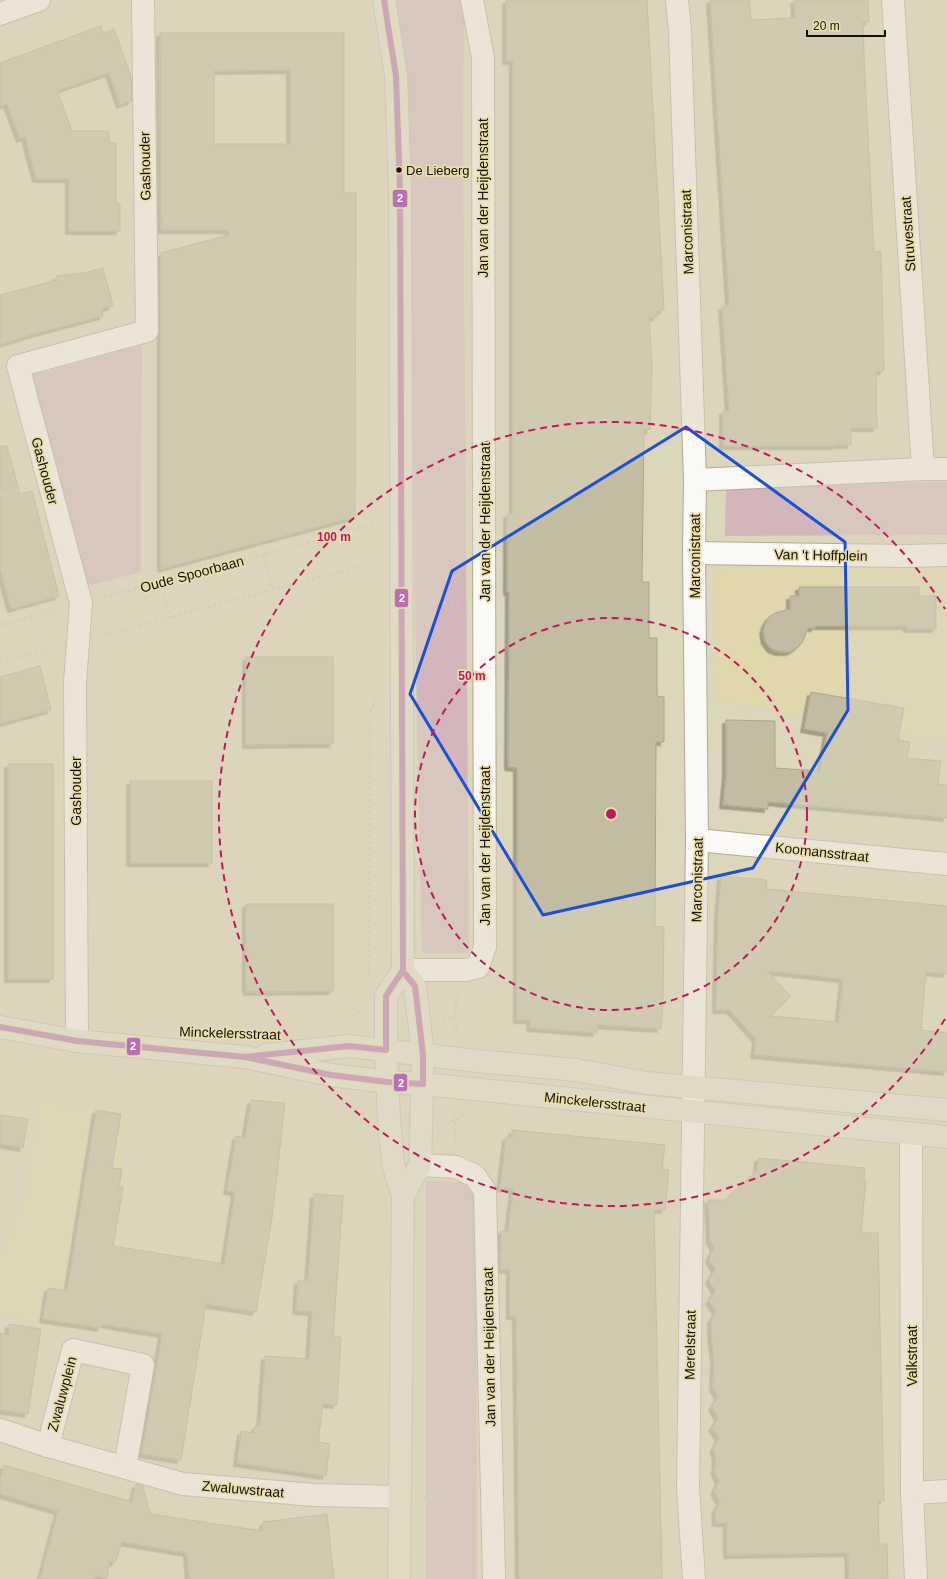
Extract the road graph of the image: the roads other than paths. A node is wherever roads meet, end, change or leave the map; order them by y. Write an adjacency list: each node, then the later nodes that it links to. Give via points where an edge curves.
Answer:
1 (39, 0): 7 (street)
2 (143, 0): 8 (street, Gashouder, via 147,331)
3 (384, 0): 16 (main road, via 396,76 400,191)
4 (472, 0): 16 (street, Jan van der Heijdenstraat, via 483,58 485,947 478,967 472,969)
5 (677, 0): 11 (street, Marconistraat, via 681,47)
6 (893, 0): 9 (street, Struvestraat)
7 (0, 14)
8 (9, 368): 18 (street, Gashouder, via 81,604 75,682)
9 (923, 469): 10 (street); 11 (street)
10 (947, 470)
11 (695, 480): 12 (street, Marconistraat)
12 (694, 553): 13 (street, Van 't Hoffplein); 14 (street, Marconistraat)
13 (947, 555)
14 (697, 840): 15 (street, Koomansstraat); 24 (street, Marconistraat)
15 (947, 864)
16 (403, 970): 19 (main road, via 386,996); 20 (main road, via 415,986)
17 (0, 1028): 18 (main road, Minckelersstraat)
18 (77, 1041): 21 (main road, Minckelersstraat)
19 (386, 1050): 20 (main road, Minckelersstraat); 21 (main road, Minckelersstraat, via 350,1046); 22 (main road)
20 (423, 1055): 23 (main road); 24 (main road, Minckelersstraat, via 576,1070 647,1083)
21 (245, 1057): 22 (main road, Minckelersstraat, via 331,1075)
22 (386, 1082): 23 (main road, Minckelersstraat); 30 (main road, via 393,1164)
23 (423, 1084): 26 (main road, Minckelersstraat); 29 (main road)
24 (694, 1087): 25 (main road, Minckelersstraat); 26 (street, Marconistraat)
25 (947, 1110)
26 (693, 1112): 27 (main road, Minckelersstraat); 39 (street, Merelstraat, via 688,1488)
27 (911, 1134): 28 (main road, Minckelersstraat); 35 (street, Valkstraat)
28 (947, 1137)
29 (420, 1165): 30 (main road); 38 (street, Jan van der Heijdenstraat, via 456,1167 475,1176 485,1192)
30 (404, 1196): 36 (main road)
31 (0, 1430): 32 (street, Zwaluwstraat)
32 (48, 1446): 33 (street, Zwaluwstraat); 33 (street, Zwaluwplein, via 73,1350 143,1365)
33 (126, 1467): 36 (street, Zwaluwstraat, via 183,1484 314,1496)
34 (947, 1491): 35 (street)
35 (912, 1492): 40 (street, Valkstraat)
36 (400, 1498): 37 (main road)
37 (399, 1579)
38 (494, 1579)
39 (694, 1579)
40 (916, 1579)

